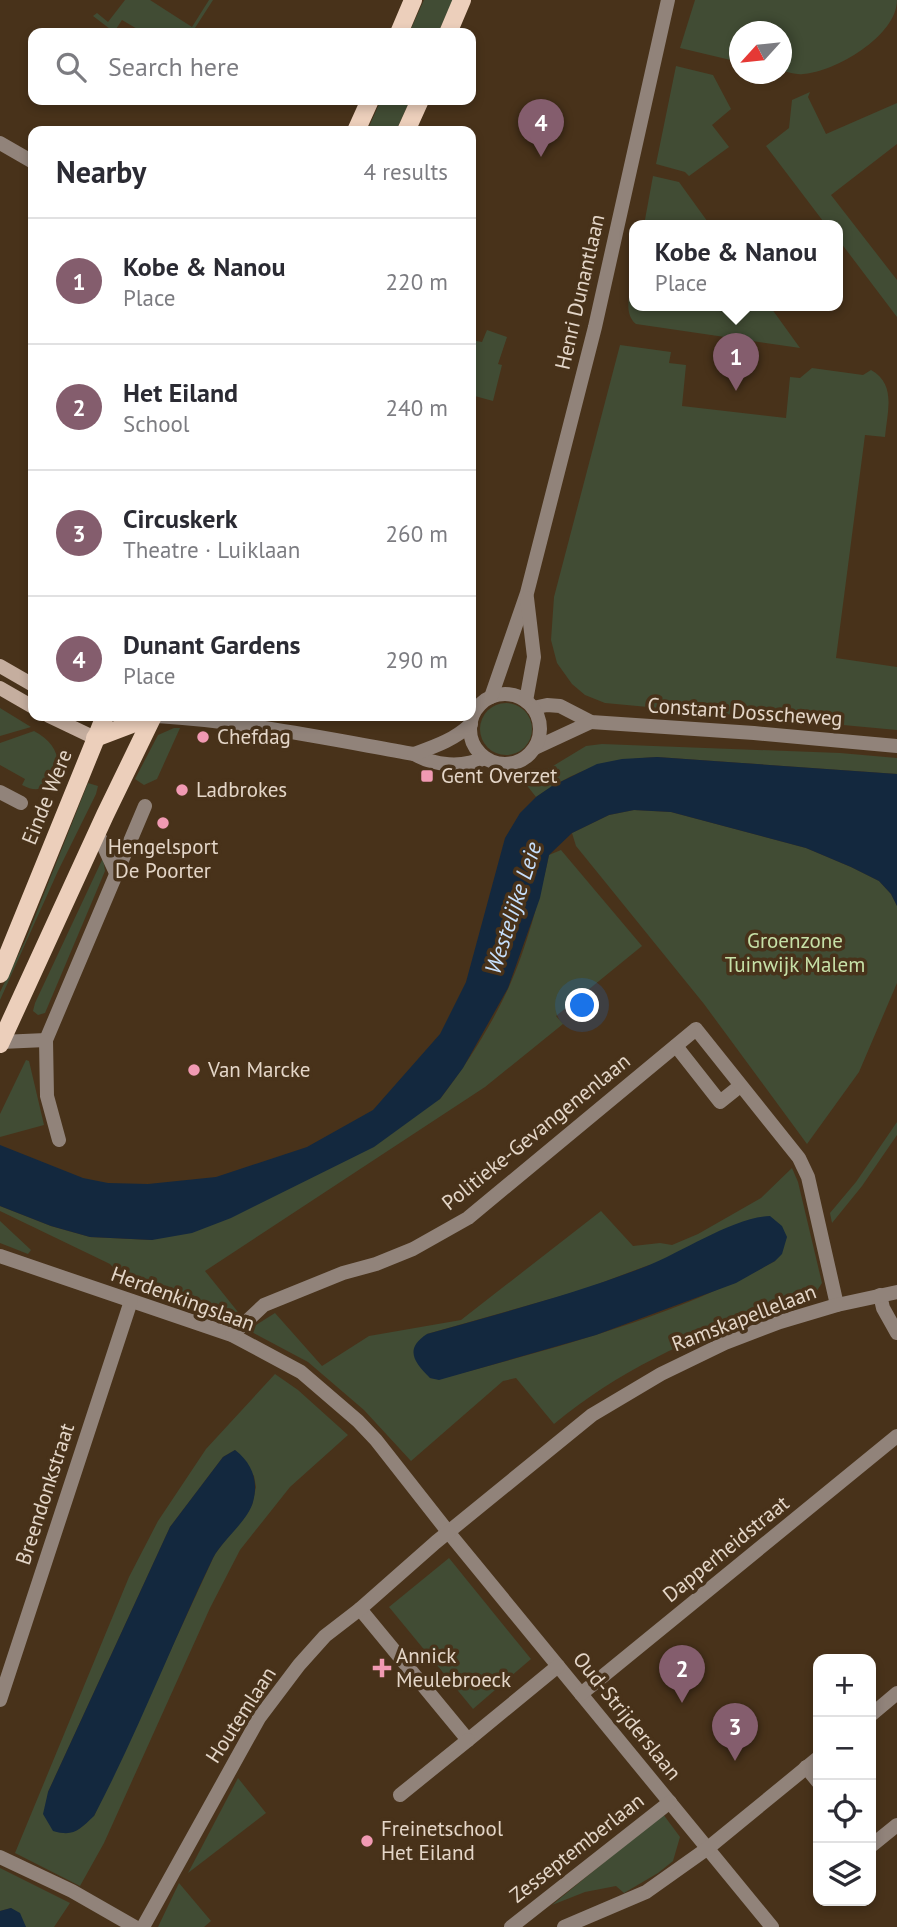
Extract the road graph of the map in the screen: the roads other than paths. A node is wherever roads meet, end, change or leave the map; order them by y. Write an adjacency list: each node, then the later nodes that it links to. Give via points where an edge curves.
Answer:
1 (413, 0): 4 (main road)
2 (462, 0): 5 (main road)
3 (668, 0): 12 (street, Henri Dunantlaan, via 595,327)
4 (401, 28)
5 (450, 28)
6 (368, 105): 8 (main road)
7 (417, 105): 9 (main road)
8 (358, 126)
9 (408, 126)
10 (0, 143): 11 (street)
11 (28, 159)
12 (527, 593): 16 (street, Henri Dunantlaan); 18 (street, Henri Dunantlaan, via 534,657)
13 (0, 666): 14 (main road)
14 (28, 682)
15 (0, 688): 17 (main road)
16 (491, 697): 18 (street, via 515,695); 19 (street)
17 (28, 704)
18 (529, 704): 26 (street, Constant Dosscheweg, via 560,706); 30 (street, via 541,727)
19 (476, 711)
20 (59, 721): 28 (main road)
21 (102, 721): 28 (main road, Einde Were)
22 (140, 721): 28 (main road)
23 (152, 721): 36 (main road)
24 (214, 721): 31 (street)
25 (472, 721): 27 (street)
26 (591, 722): 29 (street, Constant Dosscheweg); 30 (street, Constant Dosscheweg)
27 (471, 724): 31 (street, via 445,743); 32 (street, via 474,746)
28 (94, 738): 38 (main road, Einde Were)
29 (897, 746)
30 (535, 748): 32 (street, via 511,764)
31 (414, 754): 32 (street, via 460,765)
32 (485, 758)
33 (0, 792): 34 (street)
34 (21, 803)
35 (145, 806): 37 (street)
36 (98, 834): 37 (street); 40 (main road)
37 (117, 875): 39 (street)
38 (2, 964)
39 (46, 1040): 40 (street); 43 (street, via 47,1096)
40 (0, 1043)
41 (676, 1046): 42 (street, via 720,1102); 42 (street, Politieke-Gevangenenlaan, via 696,1029); 50 (street, Politieke-Gevangenenlaan, via 468,1218 413,1249 264,1305)
42 (740, 1086): 48 (street, via 799,1158 808,1177)
43 (59, 1140)
44 (0, 1256): 47 (street, Herdenkingslaan)
45 (897, 1292): 46 (street, Ramskapellelaan)
46 (880, 1295): 48 (street, Ramskapellelaan); 49 (street)
47 (131, 1301): 50 (street, Herdenkingslaan); 57 (street, Breendonkstraat)
48 (837, 1305): 52 (street, Ramskapellelaan, via 725,1343 661,1374 593,1415)
49 (897, 1333)
50 (232, 1335): 52 (street, Herdenkingslaan, via 301,1372 358,1421)
51 (897, 1436): 56 (street, Dapperheidstraat)
52 (449, 1532): 53 (street, Houtemlaan); 54 (street, Oud-Strijderslaan)
53 (360, 1609): 59 (street); 71 (street, Houtemlaan, via 325,1636 259,1718)
54 (558, 1666): 56 (street, Oud-Strijderslaan); 59 (street)
55 (897, 1693): 58 (street)
56 (581, 1694): 64 (street, Oud-Strijderslaan)
57 (0, 1699)
58 (876, 1711)
59 (468, 1740): 63 (street)
60 (813, 1762): 61 (street)
61 (806, 1767): 62 (street); 67 (street)
62 (816, 1780)
63 (400, 1795)
64 (670, 1802): 67 (street, Oud-Strijderslaan); 72 (street, Zesseptemberlaan)
65 (897, 1825): 66 (street)
66 (875, 1843)
67 (708, 1848): 69 (street, via 646,1892); 73 (street, Oud-Strijderslaan)
68 (0, 1857): 70 (street)
69 (568, 1926)
70 (135, 1927)
71 (143, 1927)
72 (511, 1927)
73 (772, 1927)

